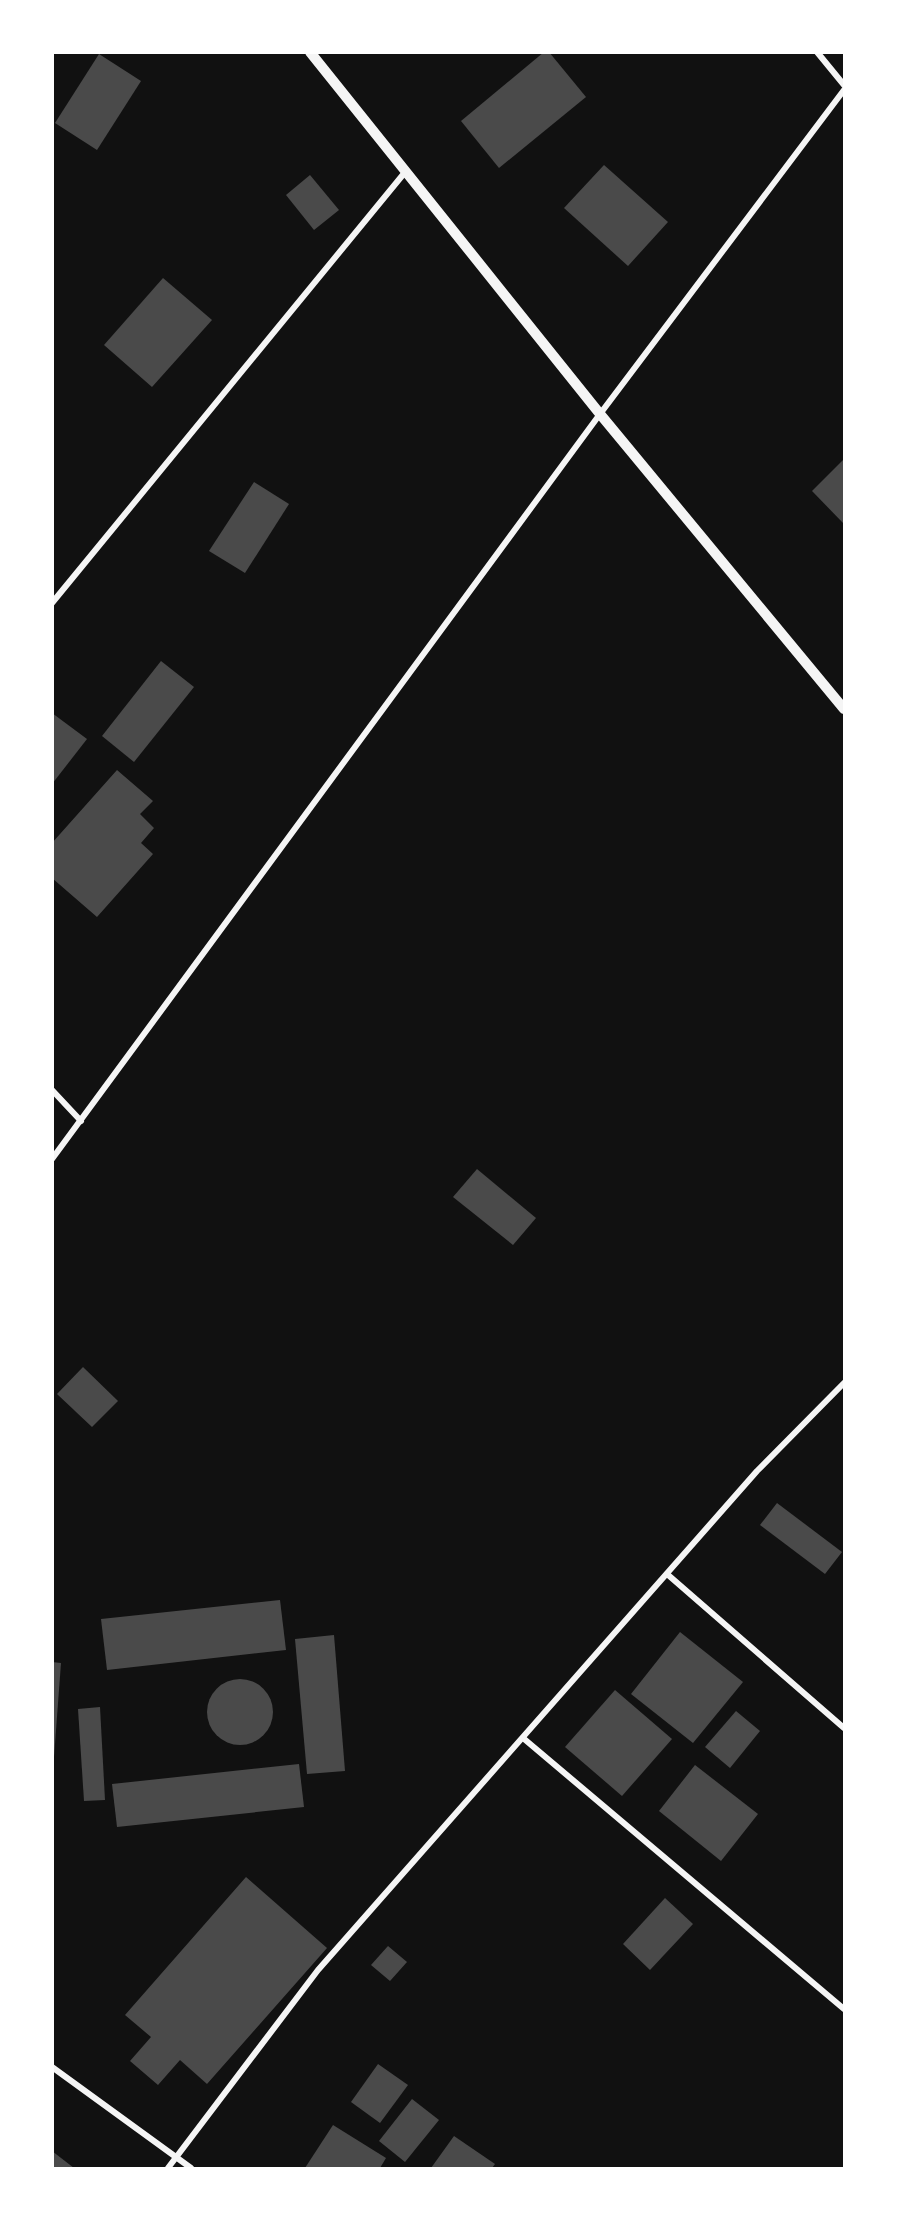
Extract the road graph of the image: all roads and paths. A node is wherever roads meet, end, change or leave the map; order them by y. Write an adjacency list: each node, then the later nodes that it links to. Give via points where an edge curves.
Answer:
1 (310, 52): 5 (street)
2 (817, 52): 3 (street)
3 (844, 85)
4 (844, 90): 6 (street)
5 (406, 171): 6 (street); 7 (street)
6 (600, 414): 8 (street); 10 (street)
7 (52, 603)
8 (844, 709)
9 (52, 1090): 10 (street)
10 (81, 1120): 11 (street)
11 (52, 1159)
12 (844, 1383): 13 (street, via 757,1471)
13 (667, 1574): 14 (street); 15 (street)
14 (844, 1728)
15 (523, 1738): 16 (street); 18 (street, via 318,1970)
16 (844, 2009)
17 (52, 2067): 18 (street)
18 (177, 2158): 19 (street); 20 (street)
19 (168, 2169)
20 (191, 2169)

